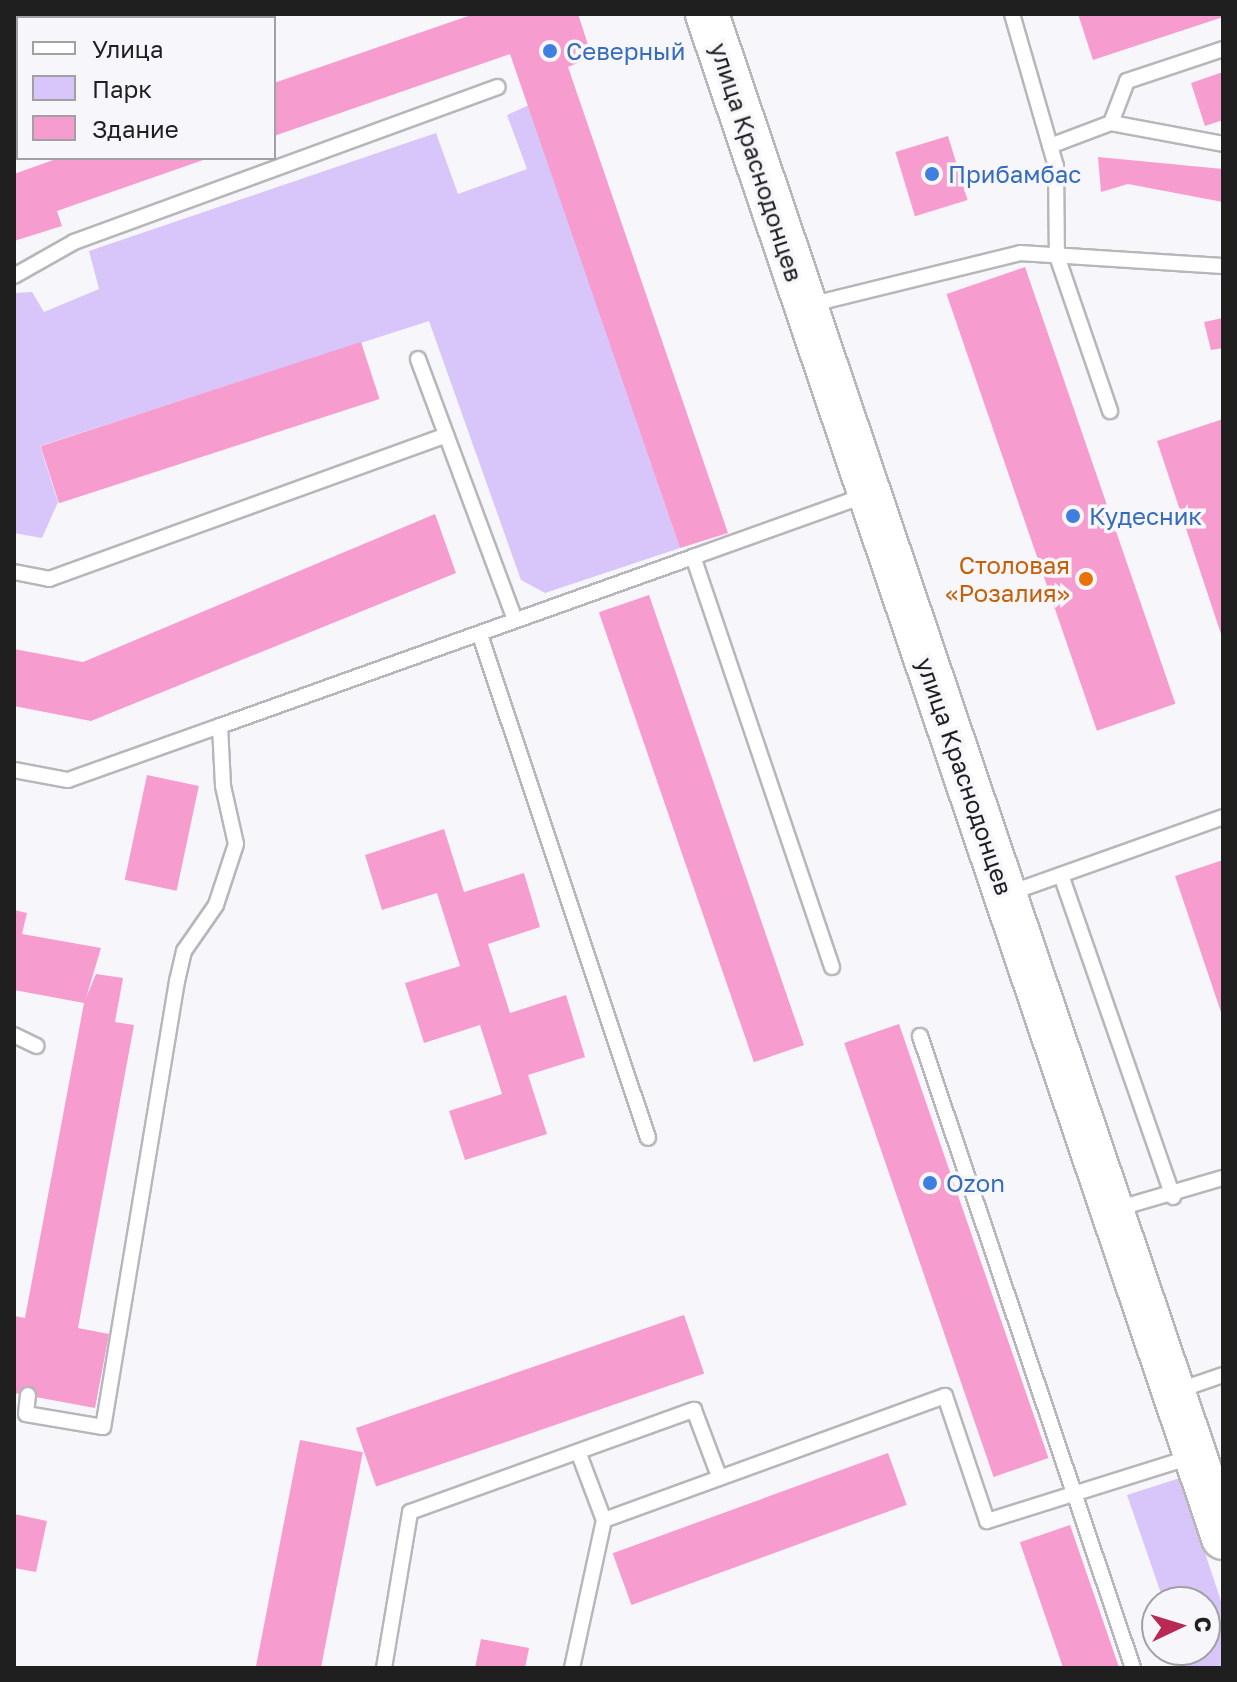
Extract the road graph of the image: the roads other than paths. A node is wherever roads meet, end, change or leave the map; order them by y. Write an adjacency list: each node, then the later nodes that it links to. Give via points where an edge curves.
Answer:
1 (707, 14): 11 (main road, улица Краснодонцев)
2 (1012, 14): 7 (lane)
3 (1223, 49): 5 (lane, via 1127,81)
4 (498, 87): 10 (lane, via 74,242)
5 (1111, 123): 6 (lane); 7 (lane)
6 (1223, 144)
7 (1050, 146): 8 (lane)
8 (1057, 256): 9 (lane); 11 (lane, via 1020,253); 13 (lane)
9 (1223, 266)
10 (14, 276)
11 (805, 306): 15 (main road, улица Краснодонцев)
12 (418, 359): 14 (lane)
13 (1110, 411)
14 (446, 435): 17 (lane, via 49,579); 18 (lane)
15 (866, 495): 16 (lane); 24 (main road, улица Краснодонцев)
16 (693, 557): 18 (lane); 25 (lane)
17 (14, 572)
18 (515, 620): 19 (lane)
19 (480, 635): 20 (lane); 29 (lane)
20 (220, 726): 21 (lane, via 68,780); 35 (lane, via 223,786 236,844 216,905 184,951 177,981 103,1427 26,1414)
21 (14, 770)
22 (1223, 817): 23 (lane)
23 (1061, 875): 24 (lane); 31 (lane)
24 (1006, 895): 32 (main road, улица Краснодонцев)
25 (832, 967)
26 (14, 1035): 28 (lane)
27 (920, 1036): 39 (lane)
28 (37, 1046)
29 (648, 1138)
30 (1223, 1178): 31 (lane)
31 (1173, 1197): 32 (lane)
32 (1116, 1209): 34 (main road, улица Краснодонцев)
33 (1223, 1375): 34 (lane)
34 (1174, 1392): 37 (main road, улица Краснодонцев)
35 (28, 1395)
36 (579, 1454): 38 (lane, via 694,1410); 40 (lane); 42 (lane, via 410,1512)
37 (1195, 1456): 39 (lane); 41 (main road, улица Краснодонцев)
38 (719, 1476): 39 (lane, via 945,1396 987,1521); 40 (lane)
39 (1074, 1493): 44 (lane)
40 (604, 1520): 43 (lane)
41 (1223, 1538)
42 (384, 1668)
43 (572, 1668)
44 (1133, 1668)

